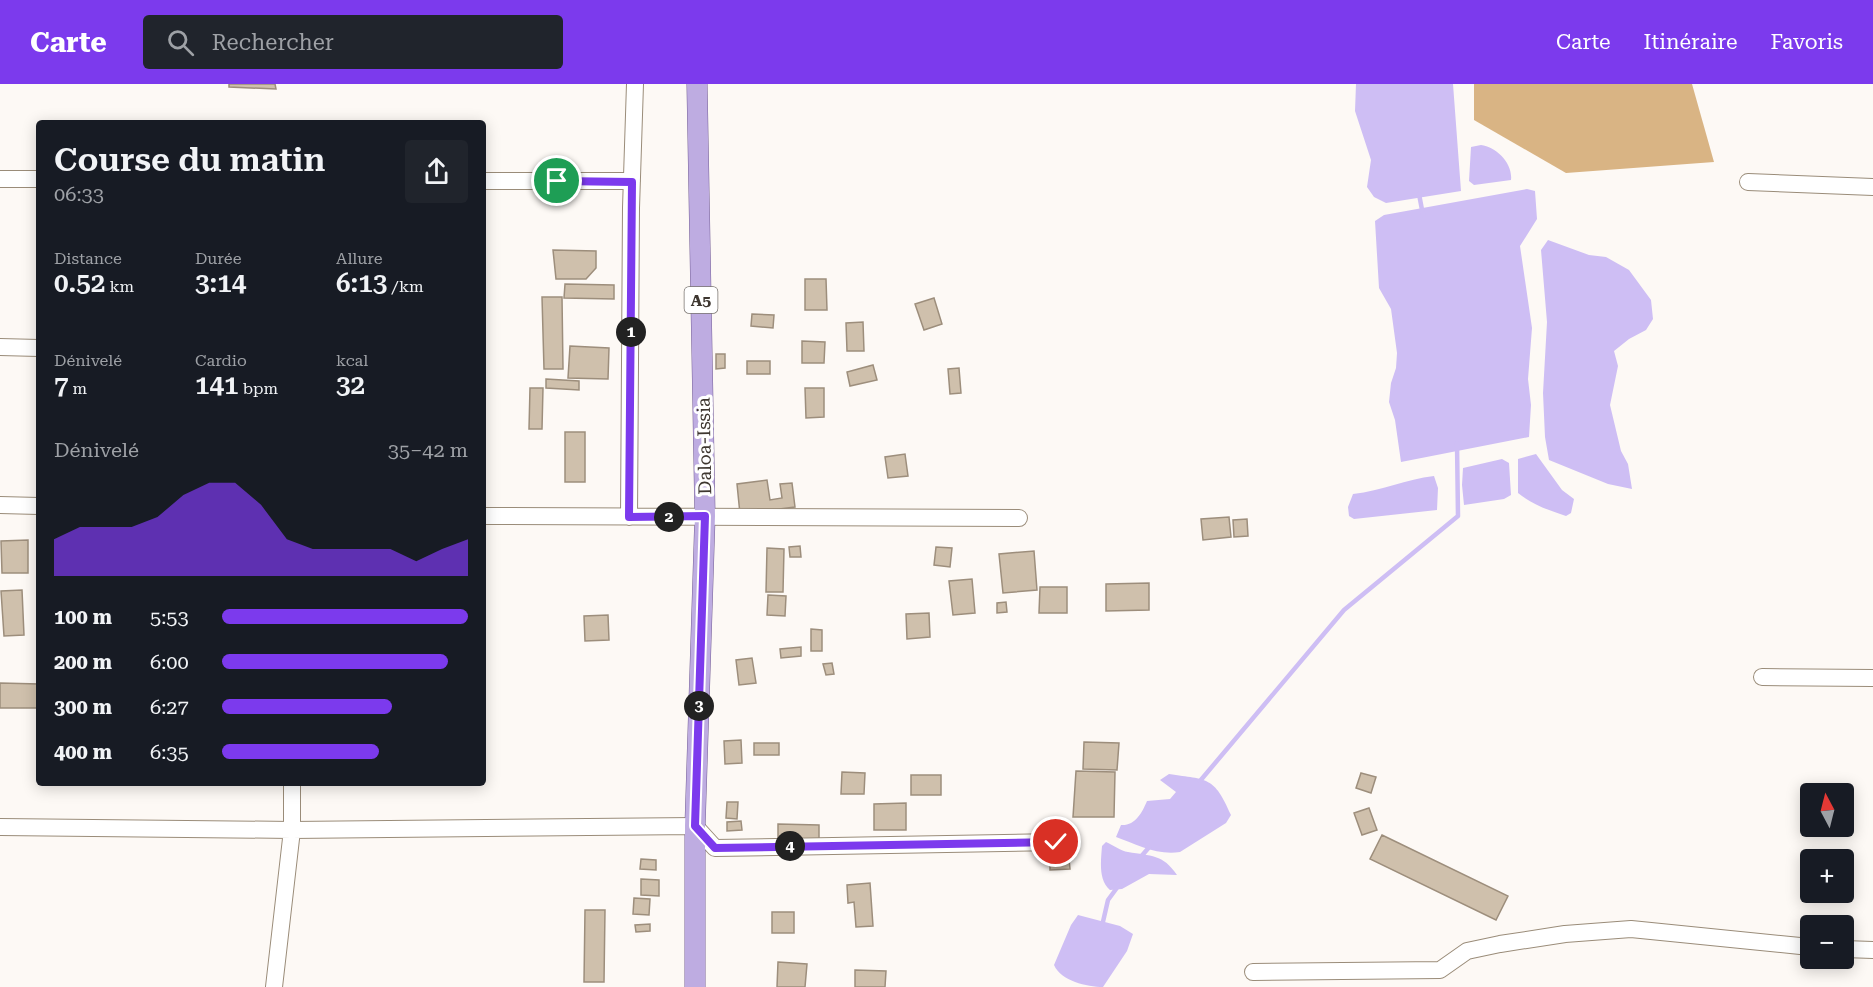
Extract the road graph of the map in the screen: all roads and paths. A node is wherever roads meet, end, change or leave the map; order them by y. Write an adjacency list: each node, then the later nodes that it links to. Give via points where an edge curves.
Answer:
1 (635, 84): 6 (street)
2 (697, 84): 14 (main road, Daloa-Issia / A5)
3 (0, 179): 4 (street)
4 (36, 179)
5 (486, 181): 6 (street)
6 (632, 182): 15 (street)
7 (1748, 182): 8 (street)
8 (1873, 187)
9 (0, 347): 10 (street)
10 (36, 348)
11 (0, 505): 12 (street)
12 (36, 506)
13 (486, 516): 15 (street)
14 (705, 516): 15 (street); 16 (street); 20 (main road, Daloa-Issia / A5)
15 (629, 517)
16 (1019, 518)
17 (1762, 677): 18 (street)
18 (1873, 678)
19 (292, 786): 22 (street)
20 (695, 826): 22 (street); 23 (street, via 715,848); 30 (main road, Daloa-Issia / A5)
21 (0, 827): 22 (street)
22 (292, 830): 29 (street)
23 (1056, 842)
24 (1800, 946): 27 (street, via 1642,930 1609,931 1565,934 1467,951)
25 (1854, 949): 26 (street)
26 (1873, 950)
27 (1440, 970): 28 (street); 31 (street)
28 (1253, 972)
29 (274, 987)
30 (696, 987)
31 (1442, 987)

